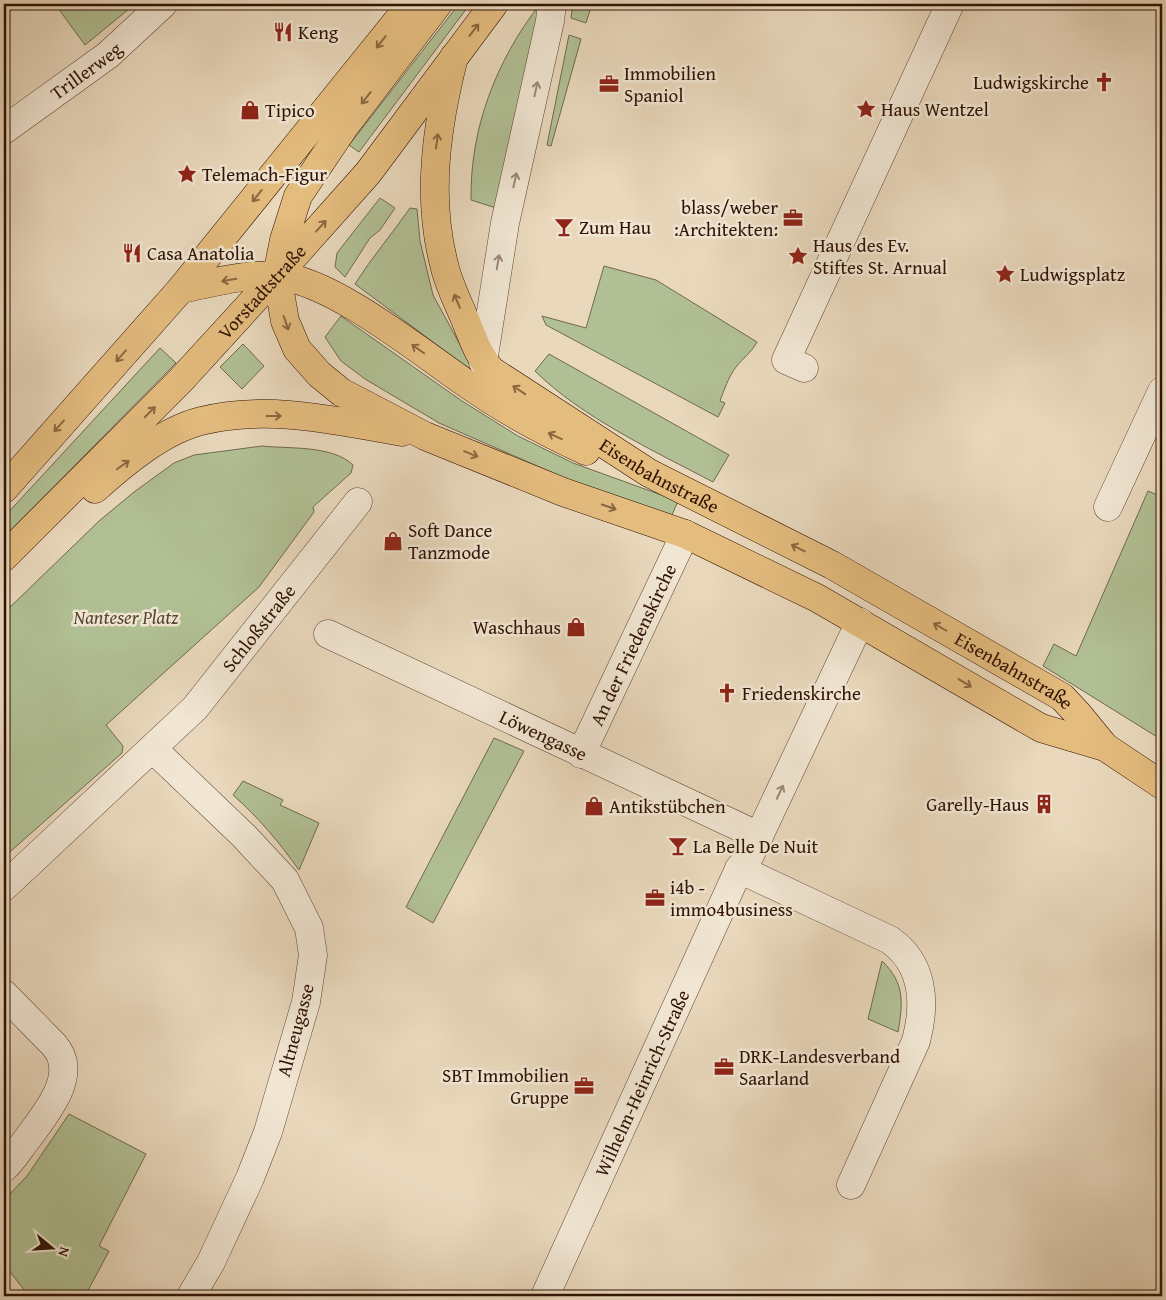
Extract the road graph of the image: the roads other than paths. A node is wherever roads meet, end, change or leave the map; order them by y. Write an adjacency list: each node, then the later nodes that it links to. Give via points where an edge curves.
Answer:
1 (163, 4): 8 (street, Trillerweg, via 108,54)
2 (411, 4): 10 (main road, one-way to 10)
3 (438, 4): 9 (main road, one-way to 9, via 344,126 298,196)
4 (494, 4): 7 (main road, Vorstadtstraße, one-way to 4)
5 (552, 4): 11 (street, one-way to 5, via 505,223)
6 (950, 4): 12 (street, via 786,360)
7 (454, 57): 9 (main road, Vorstadtstraße, one-way to 7, via 368,173); 11 (main road, Eisenbahnstraße, one-way to 7, via 450,283 438,228 435,153 441,109)
8 (4, 130)
9 (277, 275): 10 (main road, one-way to 10); 14 (main road, one-way to 14, via 285,321 297,349 319,374 341,392); 15 (main road, one-way to 9, via 592,453 537,428 340,299 303,280); 20 (main road, Vorstadtstraße, one-way to 9, via 168,394)
10 (181, 289): 16 (main road, one-way to 16)
11 (483, 362): 15 (main road, Eisenbahnstraße, one-way to 11, via 541,405)
12 (804, 368)
13 (1162, 391): 18 (street)
14 (426, 436): 19 (main road, Eisenbahnstraße, one-way to 19, via 563,492); 20 (main road, one-way to 14, via 29,547 117,469 163,438 199,422 241,415 290,416)
15 (649, 473): 23 (main road, Eisenbahnstraße, one-way to 15, via 1062,698 1041,685 832,565)
16 (4, 489)
17 (358, 502): 25 (street, Schloßstraße, via 195,708)
18 (1108, 507)
19 (685, 534): 21 (main road, Eisenbahnstraße); 24 (street, An der Friedenskirche)
20 (4, 559)
21 (860, 622): 23 (main road, Eisenbahnstraße, one-way to 23, via 1041,728); 27 (street, Wilhelm-Heinrich-Straße, one-way to 21)
22 (328, 634): 24 (street, Löwengasse)
23 (1105, 747): 26 (main road, Eisenbahnstraße)
24 (581, 754): 27 (street, Löwengasse)
25 (162, 759): 28 (street, Schloßstraße); 32 (street, Altneugasse, via 244,836 284,880 309,928 313,955 306,1002 268,1132 212,1262)
26 (1162, 785)
27 (750, 853): 31 (street, via 904,950 922,990 922,1018 916,1041); 33 (street, Wilhelm-Heinrich-Straße)
28 (4, 887)
29 (4, 994): 30 (street, via 58,1049 64,1064 59,1090)
30 (4, 1168)
31 (851, 1184)
32 (191, 1296)
33 (545, 1296)

